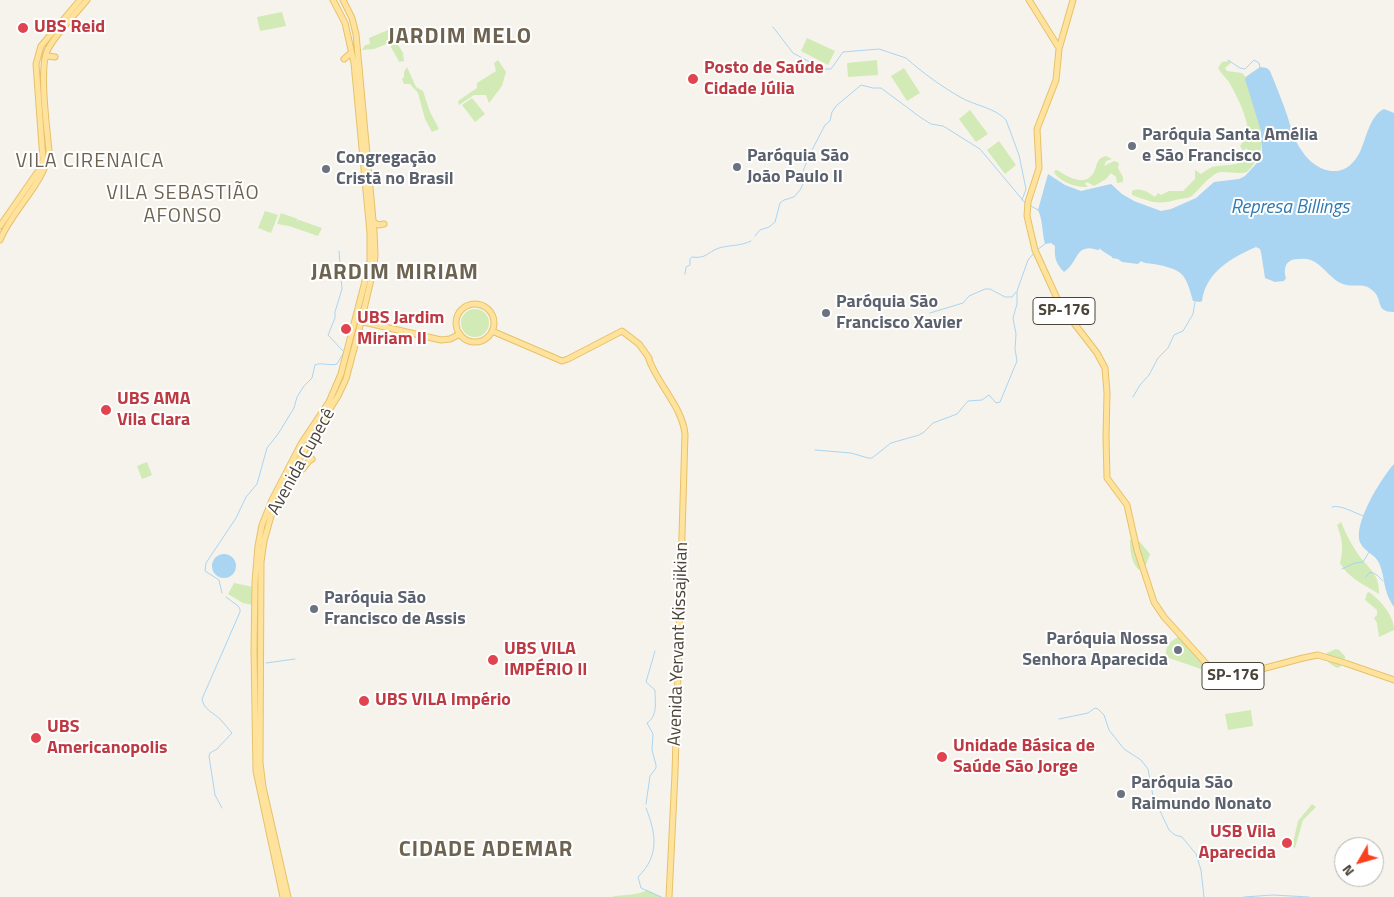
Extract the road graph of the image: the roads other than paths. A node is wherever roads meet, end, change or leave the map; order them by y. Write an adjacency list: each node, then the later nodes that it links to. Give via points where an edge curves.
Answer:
1 (80, 0): 12 (main road, via 41,46 36,60)
2 (87, 0): 10 (main road, via 53,42)
3 (334, 0): 8 (main road, Avenida Cupecê, via 342,16)
4 (343, 0): 13 (main road, Avenida Cupecê, via 356,30 375,205)
5 (1029, 0): 7 (main road)
6 (1073, 0): 7 (main road, SP-176)
7 (1059, 49): 24 (main road, SP-176, via 1056,80 1037,129 1039,168 1027,207 1030,234 1060,305 1105,368 1107,478 1127,506 1157,608 1212,670 1222,675 1239,676 1318,655)
8 (352, 55): 11 (main road); 17 (main road, Avenida Cupecê, via 370,250)
9 (55, 56): 10 (main road)
10 (45, 58): 12 (main road)
11 (344, 59)
12 (43, 112): 15 (main road, via 42,165); 16 (main road, via 49,151 47,165)
13 (374, 222): 14 (main road); 17 (main road, Avenida Cupecê, via 375,261)
14 (384, 224)
15 (0, 226)
16 (0, 240)
17 (359, 321): 19 (main road, via 441,340); 23 (main road, Avenida Cupecê, via 346,379); 25 (main road, Avenida Cupecê, via 338,383 272,500 258,546 254,650 256,771)
18 (492, 331): 19 (main road, via 478,342 469,341); 19 (main road, via 490,312 474,304 459,314 456,324); 27 (main road, Avenida Yervant Kissajikian, via 562,361 622,331 639,344 648,357 683,423 686,444)
19 (460, 334)
20 (303, 457): 22 (main road)
21 (312, 459): 22 (main road)
22 (306, 465): 23 (main road)
23 (293, 471): 26 (main road, Avenida Cupecê, via 271,516 264,541 260,606 261,774)
24 (1394, 680)
25 (283, 897)
26 (288, 897)
27 (669, 897)

